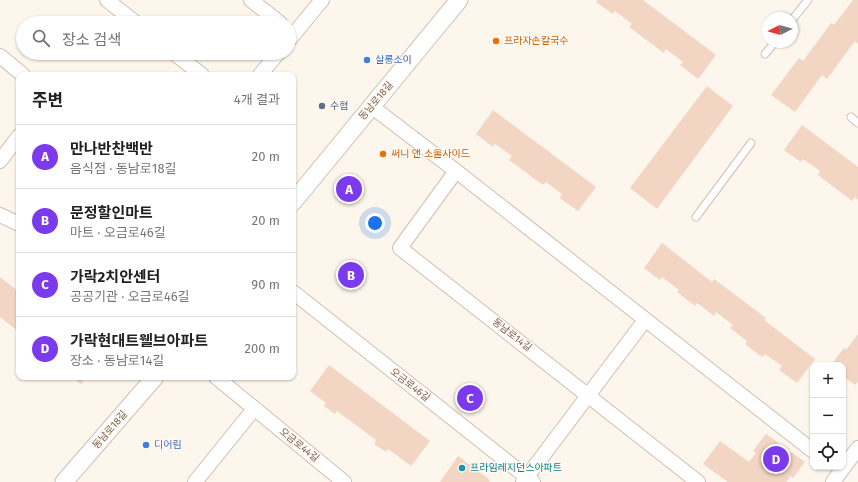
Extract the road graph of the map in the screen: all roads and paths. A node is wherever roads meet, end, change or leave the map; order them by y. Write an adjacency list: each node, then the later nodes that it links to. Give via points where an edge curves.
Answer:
1 (108, 0): 7 (street)
2 (251, 0): 8 (street)
3 (322, 0): 9 (street)
4 (459, 0): 18 (street, 동남로18길)
5 (808, 0): 6 (lane)
6 (798, 12)
7 (127, 16)
8 (271, 16)
9 (296, 29)
10 (770, 48): 11 (lane)
11 (765, 54)
12 (0, 56): 15 (street)
13 (183, 60): 16 (street)
14 (272, 60): 17 (street)
15 (20, 72)
16 (198, 72)
17 (262, 72)
18 (371, 106): 24 (street); 25 (street, 동남로18길)
19 (851, 117): 20 (lane)
20 (858, 123)
21 (16, 140): 23 (street)
22 (751, 143): 27 (lane)
23 (0, 161)
24 (456, 171): 30 (street); 33 (street, 동남로14길, via 400,248)
25 (296, 198)
26 (0, 215): 28 (street)
27 (696, 217)
28 (16, 223)
29 (296, 294): 39 (street, 오금로46길)
30 (645, 320): 33 (street, 오금로46길); 36 (street)
31 (152, 380): 40 (street, 동남로18길)
32 (220, 380): 34 (street, 오금로44길)
33 (588, 395): 39 (street, 오금로46길); 43 (street, 동남로14길)
34 (254, 409): 38 (street, 오금로44길); 41 (street)
35 (858, 448): 37 (street)
36 (810, 449)
37 (836, 474)
38 (330, 478): 42 (street, 오금로44길)
39 (527, 480)
40 (64, 482)
41 (195, 482)
42 (344, 482)
43 (698, 482)

